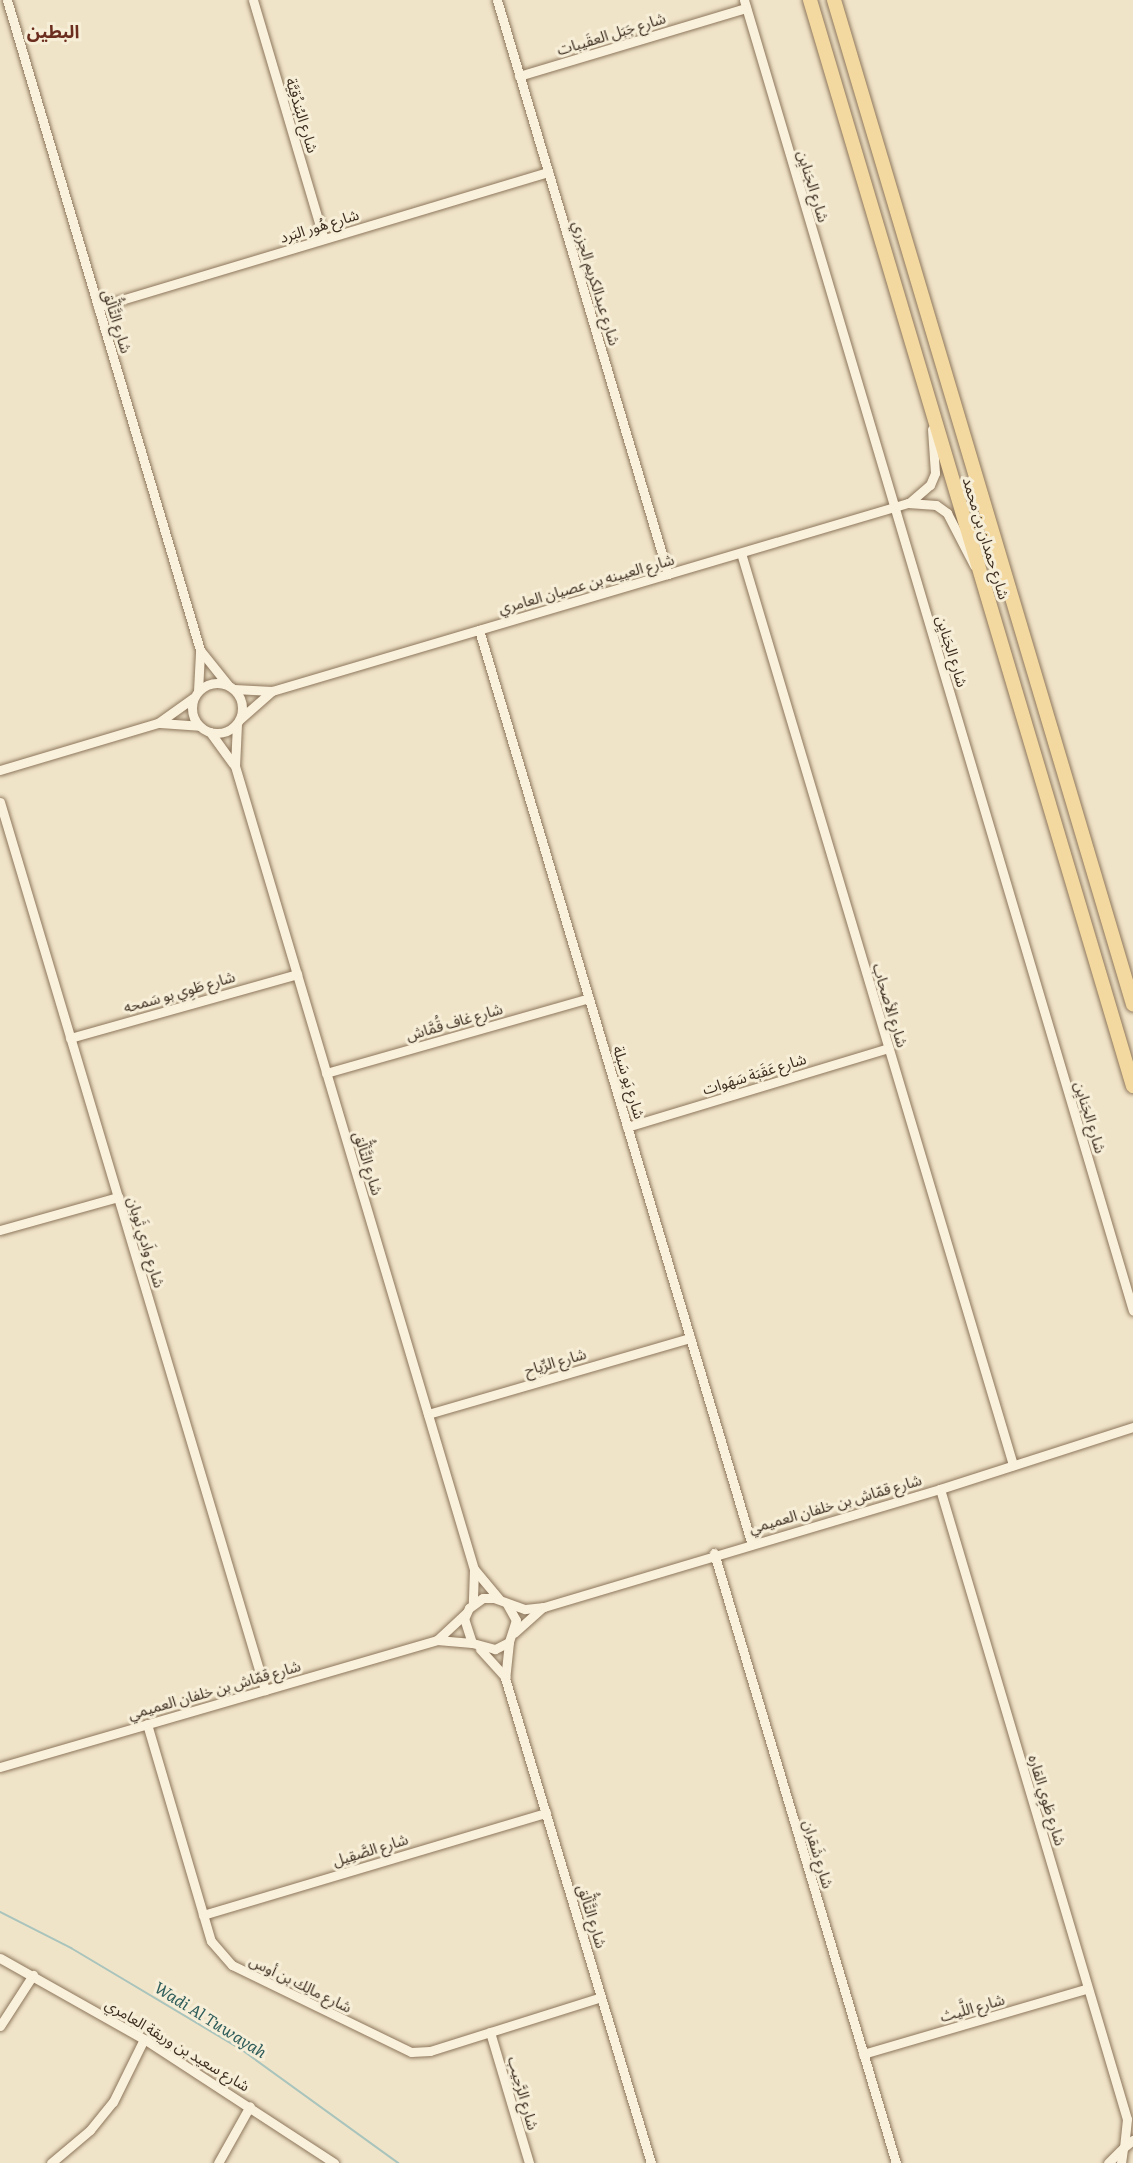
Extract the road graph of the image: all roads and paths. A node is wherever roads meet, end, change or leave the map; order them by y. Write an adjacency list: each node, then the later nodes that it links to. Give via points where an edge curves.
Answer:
1 (7, 0): 10 (street, شارع التَّألُّق)
2 (253, 0): 9 (street, شارع البُندُقِيَّة)
3 (497, 0): 7 (street, شارع عبدالكريم الجزري)
4 (810, 0): 11 (main road, شارع حمدان بن محمد)
5 (834, 0): 31 (main road, شارع حمدان بن محمد)
6 (745, 4): 7 (street, شارع جَبَل العقَيبات); 13 (street, شارع الجَنايِن)
7 (519, 76): 8 (street, شارع عبدالكريم الجزري)
8 (548, 172): 9 (street, شارع هُور البَرد); 15 (street, شارع عبدالكريم الجزري)
9 (324, 239): 10 (street, شارع هُور البَرد)
10 (98, 307): 18 (street, شارع التَّألُّق)
11 (926, 391): 12 (street, شارع العيينه بن عصيان العامري, via 936,467 930,485); 16 (main road, شارع حمدان بن محمد)
12 (908, 503): 13 (street, شارع العيينه بن عصيان العامري); 16 (street, شارع العيينه بن عصيان العامري, via 936,505 947,513)
13 (894, 507): 14 (street, شارع العيينه بن عصيان العامري); 39 (street, شارع الجَنايِن)
14 (741, 552): 15 (street, شارع العيينه بن عصيان العامري); 33 (street, شارع الأصحاب)
15 (668, 574): 17 (street, شارع العيينه بن عصيان العامري)
16 (982, 577): 35 (main road, شارع حمدان بن محمد)
17 (479, 630): 20 (street, شارع العيينه بن عصيان العامري); 30 (street, شارع يَو سَبلة)
18 (200, 650): 19 (street, شارع التَّألُّق); 21 (street, شارع التَّألُّق)
19 (231, 687): 20 (street, شارع العيينه بن عصيان العامري); 21 (street, via 215,682); 22 (street, via 242,703)
20 (272, 691): 22 (street, شارع العيينه بن عصيان العامري)
21 (196, 694): 23 (street); 24 (street, via 193,716)
22 (238, 721): 25 (street, via 222,733); 26 (street, شارع التَّألُّق)
23 (158, 723): 24 (street); 27 (street)
24 (199, 726): 25 (street)
25 (210, 732): 26 (street, شارع التَّألُّق)
26 (235, 766): 29 (street, شارع التَّألُّق)
27 (0, 770)
28 (0, 802): 32 (street, شارع واَدي ثَوبان)
29 (297, 974): 32 (street, شارع طَوِي بو سَمحه); 34 (street, شارع التَّألُّق)
30 (589, 998): 34 (street, شارع غاف قُمَّاش); 36 (street, شارع يَو سَبلة)
31 (1133, 1004)
32 (70, 1038): 37 (street, شارع واَدي ثَوبان)
33 (888, 1048): 36 (street, شارع عَقَبَة سَهَوات); 43 (street, شارع الأصحاب)
34 (326, 1073): 41 (street, شارع التَّألُّق)
35 (1133, 1086)
36 (627, 1127): 40 (street, شارع يَو سَبلة)
37 (118, 1197): 38 (street); 56 (street, شارع واَدي ثَوبان)
38 (0, 1230)
39 (1133, 1311)
40 (690, 1338): 41 (street, شارع الرِّياح); 45 (street, شارع يَو سَبلة)
41 (428, 1414): 47 (street, شارع التَّألُّق)
42 (1133, 1427): 43 (street, شارع قمّاش بن خلفان العميمي)
43 (1012, 1465): 44 (street, شارع قمّاش بن خلفان العميمي)
44 (940, 1489): 45 (street, شارع قمّاش بن خلفان العميمي); 63 (street, شارع طَوِي القاره)
45 (751, 1542): 46 (street, شارع قمّاش بن خلفان العميمي)
46 (714, 1553): 50 (street, شارع قمّاش بن خلفان العميمي); 68 (street, شارع شَقران)
47 (474, 1569): 48 (street, شارع التَّألُّق); 49 (street, شارع التَّألُّق)
48 (503, 1601): 49 (street, via 483,1598); 50 (street, شارع قمّاش بن خلفان العميمي, via 525,1608); 52 (street, via 514,1614)
49 (474, 1603): 51 (street)
50 (544, 1607): 52 (street, شارع قمّاش بن خلفان العميمي)
51 (466, 1613): 53 (street, شارع قمّاش بن خلفان العميمي); 54 (street, via 464,1626)
52 (512, 1637): 54 (street, via 495,1649); 55 (street, شارع التَّألُّق)
53 (437, 1640): 54 (street, شارع قمّاش بن خلفان العميمي); 56 (street, شارع قمّاش بن خلفان العميمي)
54 (475, 1645): 55 (street, شارع التَّألُّق)
55 (505, 1677): 59 (street, شارع التَّألُّق)
56 (264, 1690): 57 (street, شارع قمّاش بن خلفان العميمي)
57 (147, 1724): 58 (street, شارع قمّاش بن خلفان العميمي); 60 (street, شارع مالِك بن أوس)
58 (0, 1767)
59 (546, 1813): 60 (street, شارع الصَّقِيل); 64 (street, شارع التَّألُّق)
60 (203, 1915): 66 (street, شارع مالِك بن أوس, via 213,1947 226,1962 398,2048 430,2051)
61 (0, 1958): 62 (street, شارع سعيد بن وريقة العامري)
62 (33, 1976): 65 (street); 67 (street, شارع سعيد بن وريقة العامري)
63 (1088, 1988): 68 (street, شارع اللَّيث); 70 (street, شارع طَوِي القاره)
64 (601, 1997): 66 (street, شارع مالِك بن أوس); 77 (street, شارع التَّألُّق)
65 (0, 2026)
66 (490, 2032): 76 (street, شارع الرَّحِيب)
67 (144, 2039): 69 (street, شارع سعيد بن وريقة العامري); 73 (street, via 113,2102 90,2130)
68 (863, 2054): 78 (street, شارع شَقران)
69 (250, 2106): 74 (street); 75 (street, شارع سعيد بن وريقة العامري)
70 (1130, 2122): 72 (street, شارع طَوِي القاره)
71 (1133, 2140): 72 (street)
72 (1123, 2147): 79 (street); 80 (street, شارع طَوِي القاره)
73 (51, 2163)
74 (218, 2163)
75 (334, 2163)
76 (529, 2163)
77 (651, 2163)
78 (896, 2163)
79 (1108, 2163)
80 (1121, 2163)

